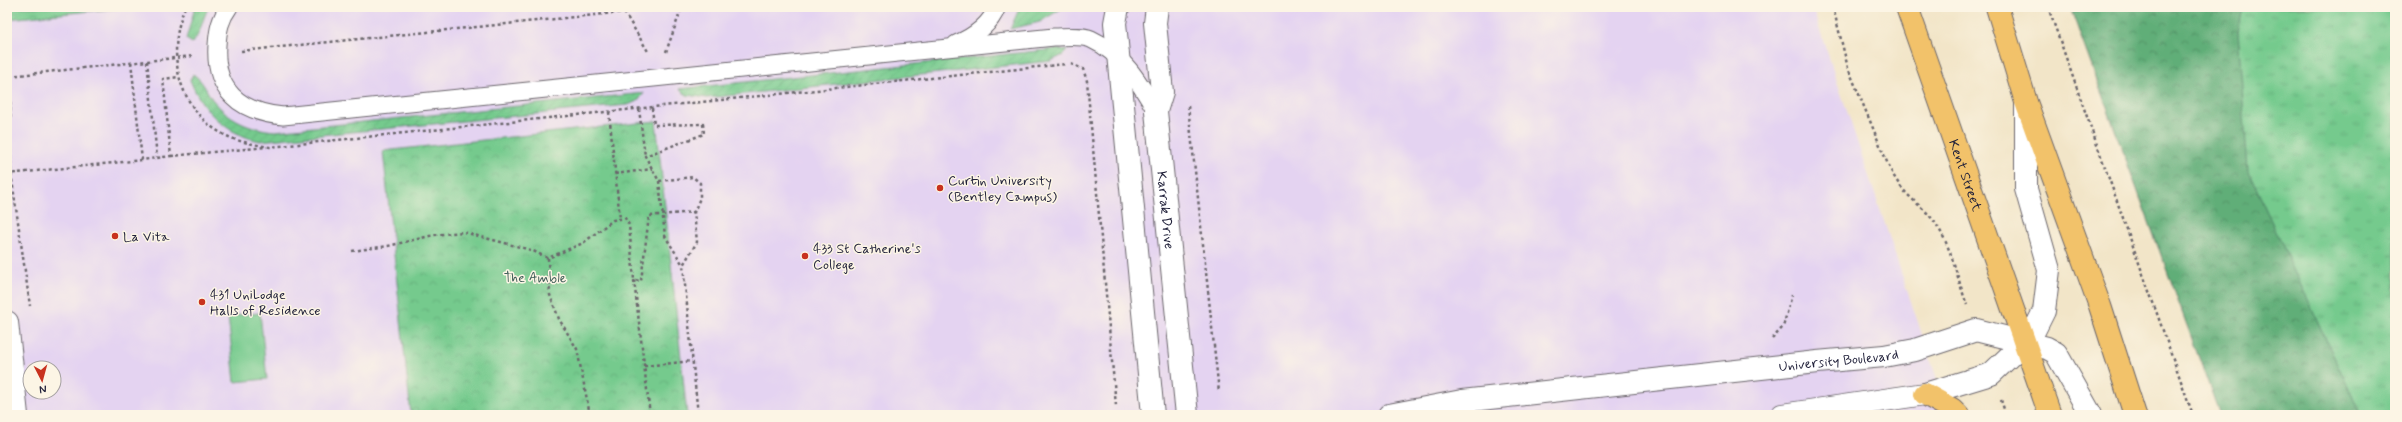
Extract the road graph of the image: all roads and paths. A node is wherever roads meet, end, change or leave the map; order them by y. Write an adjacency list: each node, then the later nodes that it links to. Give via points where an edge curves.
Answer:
1 (185, 7): 23 (path, via 175,35)
2 (229, 7): 13 (lane, via 220,21 217,36 217,64 221,82 231,95 246,107 264,114 283,116)
3 (626, 7): 12 (path)
4 (682, 7): 15 (path)
5 (997, 7): 13 (lane, via 987,23 972,37)
6 (1118, 7): 17 (street, via 1115,23)
7 (1156, 7): 28 (street, Karrak Drive, via 1155,23 1162,92)
8 (1833, 7): 47 (path, via 1848,68 1886,162 1907,194 1928,214 1940,231)
9 (1907, 7): 50 (main road, Kent Street)
10 (1997, 7): 25 (main road)
11 (2048, 7): 70 (path)
12 (624, 12): 14 (path); 16 (path)
13 (947, 48): 17 (lane, via 1054,37 1090,38)
14 (240, 51)
15 (664, 56)
16 (652, 57)
17 (1119, 57): 28 (lane, via 1140,82); 61 (street)
18 (158, 60): 19 (path)
19 (148, 61): 20 (path); 33 (path)
20 (130, 62): 22 (path); 34 (path)
21 (7, 73): 22 (path)
22 (10, 76): 36 (path)
23 (178, 77): 30 (path, via 184,94 211,125 233,139); 31 (path, via 163,79)
24 (1188, 101): 53 (path)
25 (2026, 102): 50 (street, via 2026,189 2049,270 2044,311); 69 (main road, via 2100,306)
26 (652, 108): 27 (path); 32 (path, via 654,125 703,124 704,134); 56 (path, via 1066,64 1083,69 1087,81)
27 (639, 109): 29 (path); 32 (path)
28 (1156, 111): 62 (street, Karrak Drive)
29 (609, 112): 30 (path); 38 (path)
30 (270, 147): 31 (path)
31 (171, 156): 33 (path)
32 (645, 156): 35 (path)
33 (157, 158): 34 (path)
34 (142, 160): 36 (path)
35 (652, 169): 38 (path); 39 (path)
36 (12, 173): 37 (path); 48 (path)
37 (7, 174)
38 (615, 174): 42 (path)
39 (659, 181): 40 (path, via 693,177 700,183 700,198); 41 (path)
40 (694, 212): 41 (path); 45 (path, via 697,242)
41 (662, 214): 45 (path, via 665,236); 46 (path, via 649,216 641,280)
42 (620, 219): 44 (path, via 613,220 583,243); 46 (path, via 624,218 629,225)
43 (352, 251): 44 (path, via 463,232 531,250)
44 (548, 258): 58 (path, via 550,295 559,319 577,349)
45 (683, 264): 51 (path)
46 (634, 280): 52 (path)
47 (1964, 298)
48 (31, 314)
49 (7, 322): 57 (street)
50 (2025, 343): 54 (street, via 1991,374); 63 (street, University Boulevard, via 1976,330 1915,350 1884,356 1462,402); 67 (main road, Kent Street); 68 (street, via 2056,353)
51 (692, 361): 52 (path); 60 (path)
52 (644, 366): 59 (path)
53 (1219, 392)
54 (1925, 394): 64 (street); 65 (main road)
55 (2001, 400): 66 (path)
56 (1116, 406)
57 (17, 415)
58 (590, 415)
59 (650, 415)
60 (698, 415)
61 (1153, 415)
62 (1188, 415)
63 (1389, 415)
64 (1782, 415)
65 (1958, 415)
66 (2006, 415)
67 (2050, 415)
68 (2091, 415)
69 (2135, 415)
70 (2193, 415)

